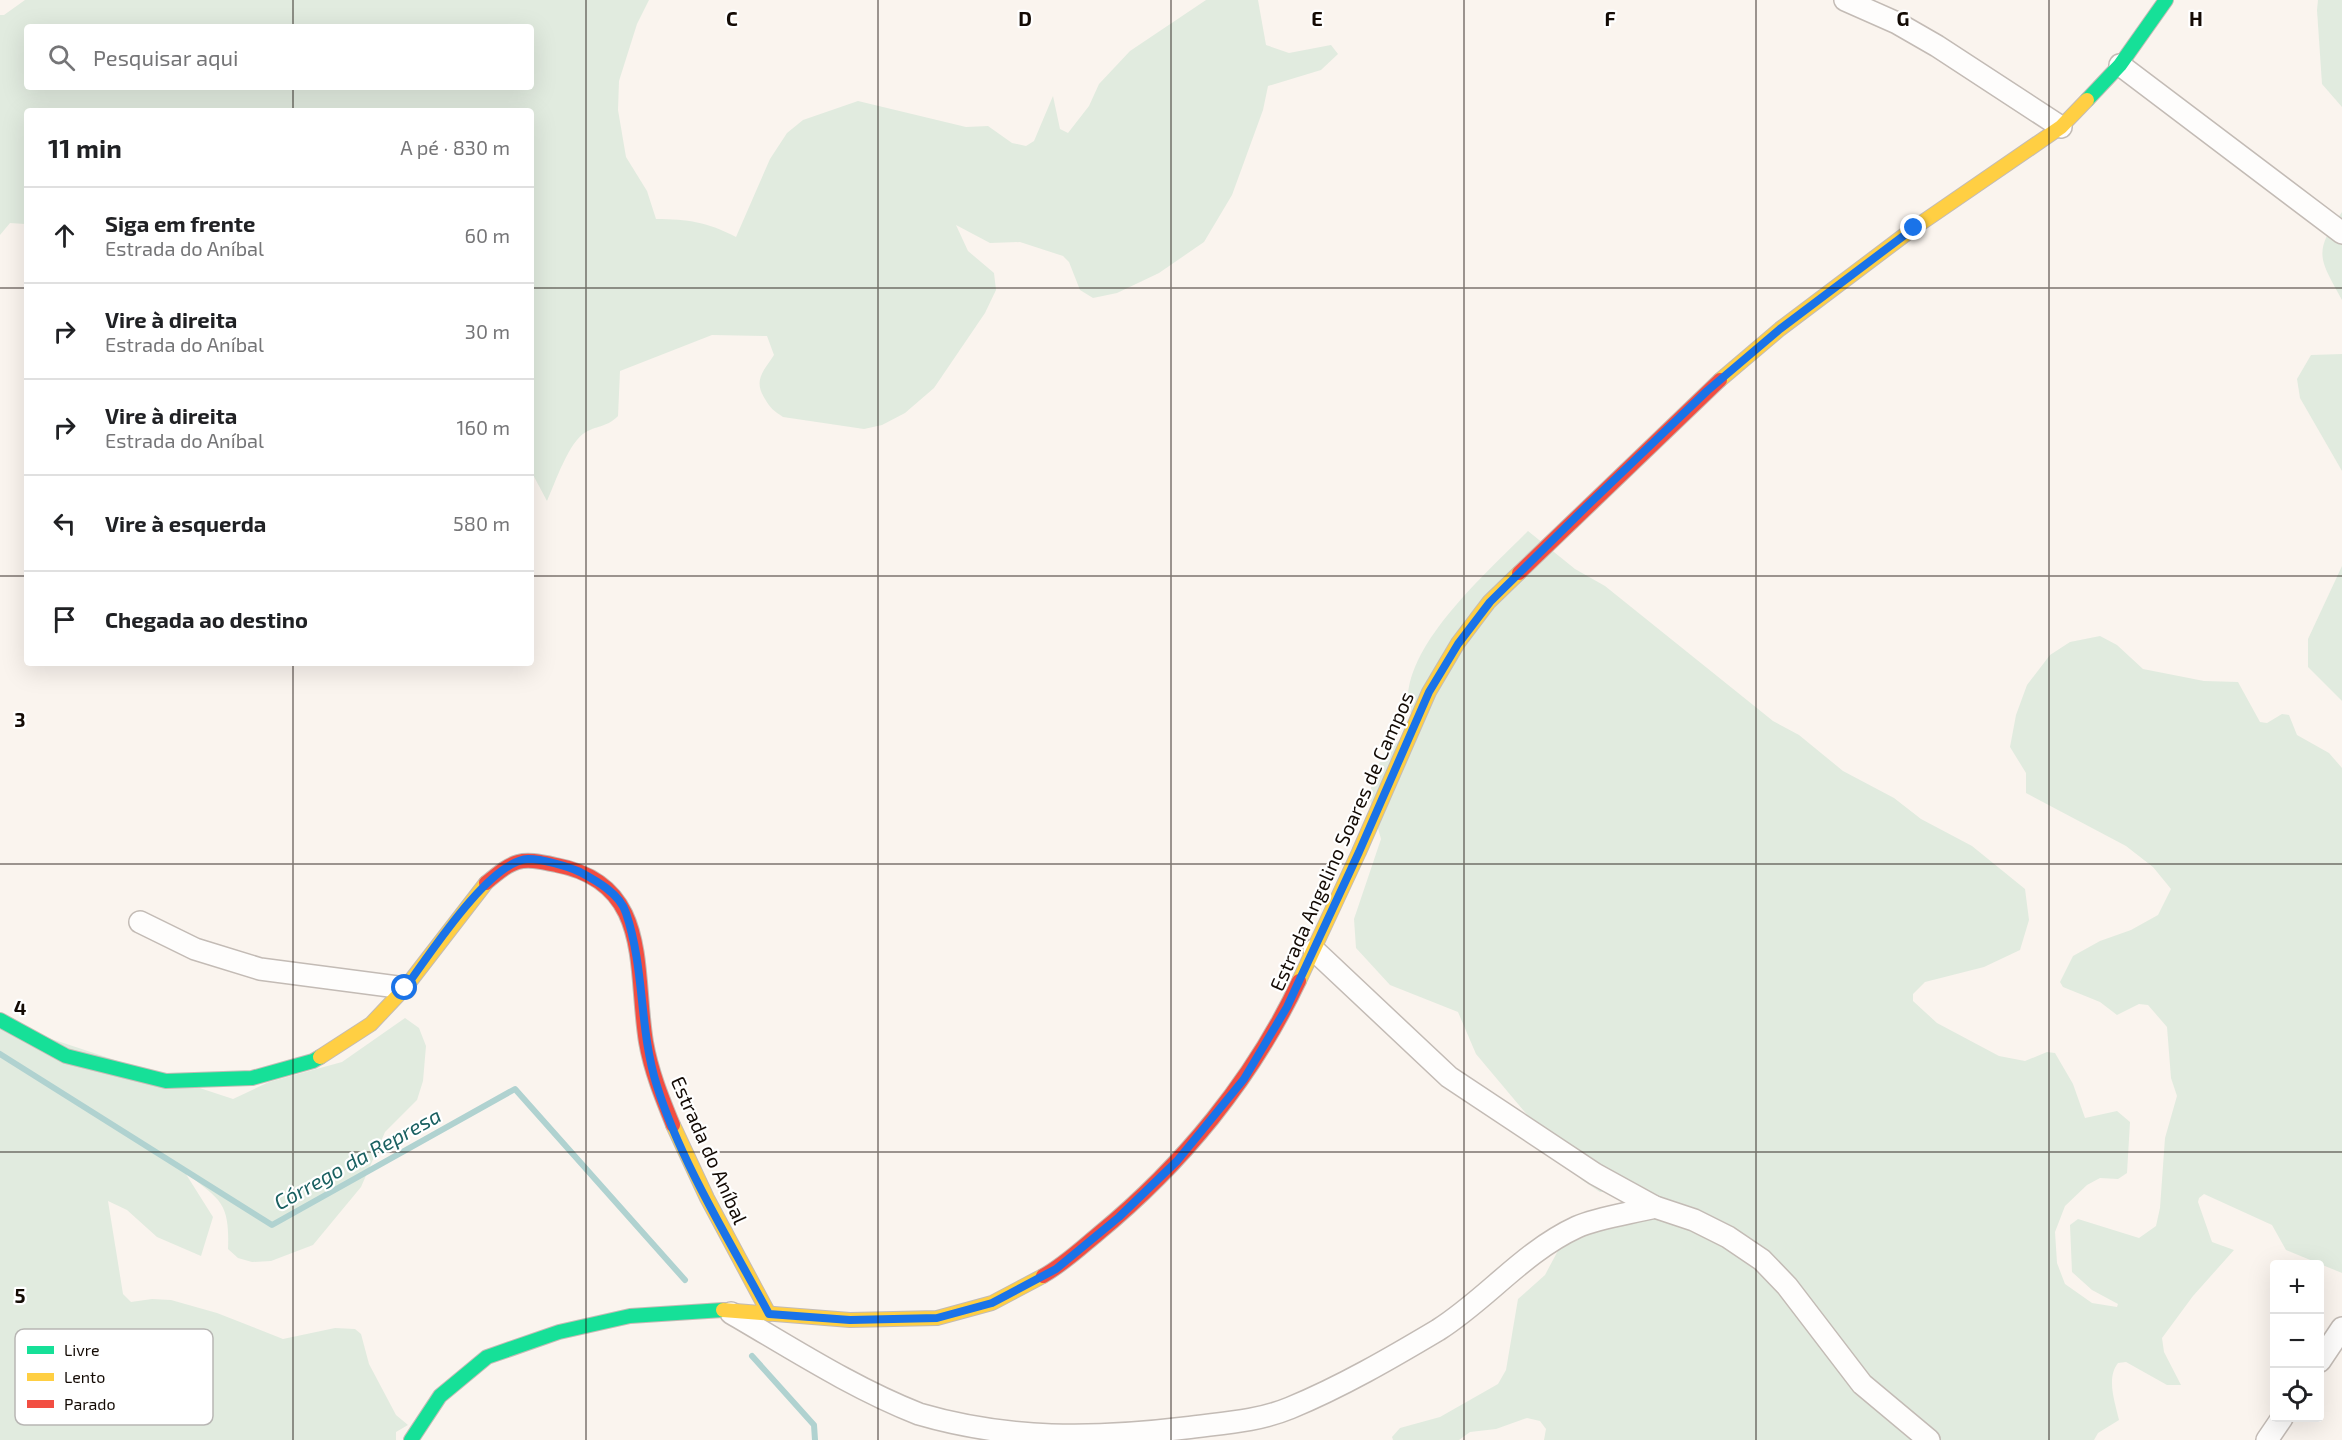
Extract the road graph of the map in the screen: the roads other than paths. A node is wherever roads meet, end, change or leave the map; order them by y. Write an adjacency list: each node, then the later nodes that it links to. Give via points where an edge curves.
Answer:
1 (1845, 0): 4 (street, via 1937,46)
2 (2166, 0): 3 (main road, Estrada Angelino Soares de Campos)
3 (2120, 65): 4 (main road, Estrada Angelino Soares de Campos); 5 (street)
4 (2061, 127): 7 (main road, Estrada Angelino Soares de Campos, via 1914,228 1780,329 1707,391 1490,602 1429,692)
5 (2342, 233)
6 (140, 922): 8 (street, via 195,949 260,969)
7 (1314, 950): 10 (street, via 1449,1077 1595,1174); 12 (main road, Estrada Angelino Soares de Campos, via 1287,1007 1244,1079 1177,1161 1119,1217 1056,1269 992,1303 937,1318 850,1320)
8 (405, 988): 9 (main road, Estrada do Aníbal, via 371,1024 314,1061 252,1078 166,1081 66,1056); 12 (main road, Estrada do Aníbal, via 481,888 508,865 527,859 568,867 602,883 625,909 634,940 646,1043 657,1087 706,1198)
9 (0, 1020)
10 (1655, 1207): 11 (street, via 1578,1226 1536,1251 1440,1328 1289,1408 1238,1423 1047,1440 966,1429 858,1387); 17 (street, via 1694,1220 1762,1260 1787,1286 1862,1384)
11 (726, 1310): 12 (main road, Estrada Angelino Soares de Campos); 16 (main road, Estrada Angelino Soares de Campos, via 630,1316 559,1332 487,1357 440,1396)
12 (769, 1314)
13 (2342, 1328): 14 (street)
14 (2324, 1354)
15 (2279, 1422): 18 (street)
16 (411, 1440)
17 (1929, 1440)
18 (2267, 1440)

